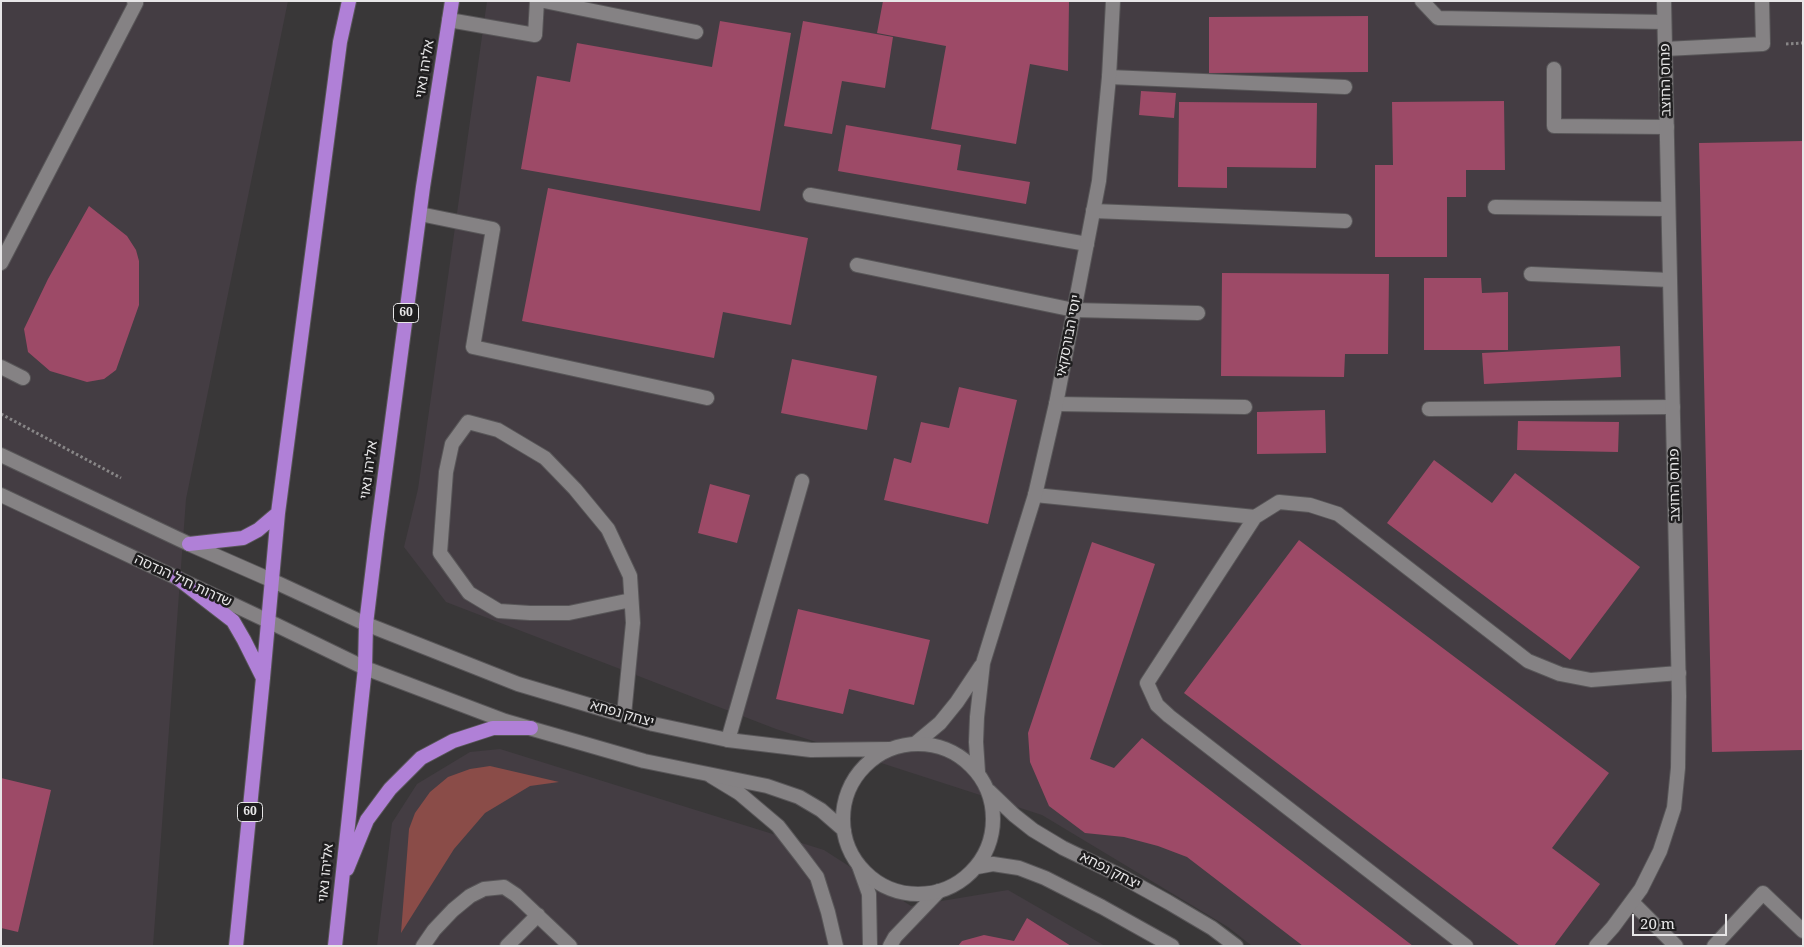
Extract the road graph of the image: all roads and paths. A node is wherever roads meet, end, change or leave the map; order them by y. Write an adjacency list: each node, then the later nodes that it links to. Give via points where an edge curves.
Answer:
1 (134, 1): 25 (street, via 136,3)
2 (349, 1): 44 (highway, 60, via 340,42)
3 (452, 1): 10 (highway, אליהו נאוי / 60)
4 (538, 1): 10 (street, via 534,35)
5 (544, 1): 12 (street)
6 (1113, 1): 15 (street, יוסי הבורסקאי)
7 (1422, 1): 11 (street, via 1438,18)
8 (1664, 1): 11 (street, פנחס החוצב)
9 (1762, 1): 13 (street, via 1763,44)
10 (449, 20): 22 (highway, אליהו נאוי / 60)
11 (1664, 22): 13 (street, פנחס החוצב)
12 (696, 32)
13 (1665, 49): 17 (street, פנחס החוצב)
14 (1554, 69): 17 (street, via 1554,126)
15 (1109, 77): 16 (street); 21 (street, יוסי הבורסקאי)
16 (1345, 86)
17 (1667, 127): 20 (street, פנחס החוצב)
18 (810, 195): 24 (street)
19 (1495, 207): 20 (street)
20 (1668, 209): 28 (street, פנחס החוצב)
21 (1093, 211): 23 (street); 24 (street, יוסי הבורסקאי)
22 (420, 214): 33 (street, via 493,229 473,347); 51 (highway, אליהו נאוי / 60)
23 (1345, 221)
24 (1087, 244): 29 (street, יוסי הבורסקאי)
25 (1, 263)
26 (857, 265): 29 (street)
27 (1531, 274): 28 (street)
28 (1670, 280): 36 (street, פנחס החוצב)
29 (1074, 310): 30 (street); 34 (street, יוסי הבורסקאי)
30 (1198, 313)
31 (1, 367): 32 (street)
32 (22, 378)
33 (707, 398)
34 (1056, 404): 35 (street); 42 (street, יוסי הבורסקאי)
35 (1245, 407)
36 (1673, 407): 37 (street); 54 (street, פנחס החוצב)
37 (1429, 409)
38 (1, 414): 40 (path)
39 (1, 455): 46 (street)
40 (121, 478)
41 (802, 481): 58 (street)
42 (1035, 495): 45 (street); 52 (street, יוסי הבורסקאי)
43 (1, 496): 47 (street, שדרות חיל הנדסה)
44 (278, 513): 46 (highway, via 243,538); 48 (highway, 60)
45 (1255, 517): 54 (street, via 1279,502 1310,505 1338,514 1528,662 1560,674 1591,680); 83 (street, via 1147,682 1157,705)
46 (189, 544): 48 (street)
47 (176, 577): 50 (street, שדרות חיל הנדסה); 55 (highway, via 233,622)
48 (271, 580): 50 (highway, 60); 51 (street)
49 (631, 600): 49 (street, via 630,576 608,529 575,489 545,458 498,430 468,422 452,444 446,472 440,553 469,593 499,611 530,613 569,613); 56 (street, via 633,623)
50 (268, 621): 53 (street, שדרות חיל הנדסה); 55 (highway, 60)
51 (366, 624): 53 (highway, אליהו נאוי / 60); 56 (street, יצחק נפחא, via 518,684)
52 (983, 663): 59 (street, יוסי הבורסקאי, via 940,723); 61 (street, יוסי הבורסקאי, via 976,717)
53 (364, 668): 57 (street); 67 (highway, אליהו נאוי / 60)
54 (1679, 673): 69 (street, פנחס החוצב, via 1678,768 1674,808 1660,851)
55 (264, 678): 72 (highway, 60)
56 (624, 715): 58 (street, יצחק נפחא)
57 (531, 728): 62 (street, via 644,761); 67 (highway, via 493,728 453,741 421,758 390,789 367,820)
58 (728, 740): 60 (street, יצחק נפחא, via 811,750)
59 (916, 743): 60 (street); 61 (street, via 940,746 961,756)
60 (890, 749): 64 (street, via 868,762 853,782 844,805)
61 (978, 772): 63 (street)
62 (711, 776): 64 (street, via 767,786 799,797 821,810); 78 (street, via 739,793 778,826 802,857 816,877)
63 (989, 791): 66 (street, via 994,811 993,831); 82 (street, יצחק נפחא, via 1033,830 1168,902)
64 (844, 830): 65 (street, via 849,849)
65 (859, 866): 68 (street, via 875,881 895,891 918,894); 79 (street, via 869,894)
66 (977, 867): 68 (street, via 960,882); 81 (street, via 993,864 1019,868 1045,878)
67 (341, 883): 74 (highway, אליהו נאוי / 60)
68 (939, 891): 80 (street)
69 (1632, 902): 84 (street, פנחס החוצב); 85 (street)
70 (538, 915): 75 (street, via 504,887 484,889 453,910); 76 (street); 77 (street)
71 (1803, 931): 86 (street, via 1763,893)
72 (236, 940): 73 (street)
73 (229, 946)
74 (335, 946)
75 (422, 946)
76 (507, 946)
77 (570, 946)
78 (836, 946)
79 (870, 946)
80 (890, 946)
81 (1172, 946)
82 (1236, 946)
83 (1466, 946)
84 (1596, 946)
85 (1676, 946)
86 (1714, 946)

